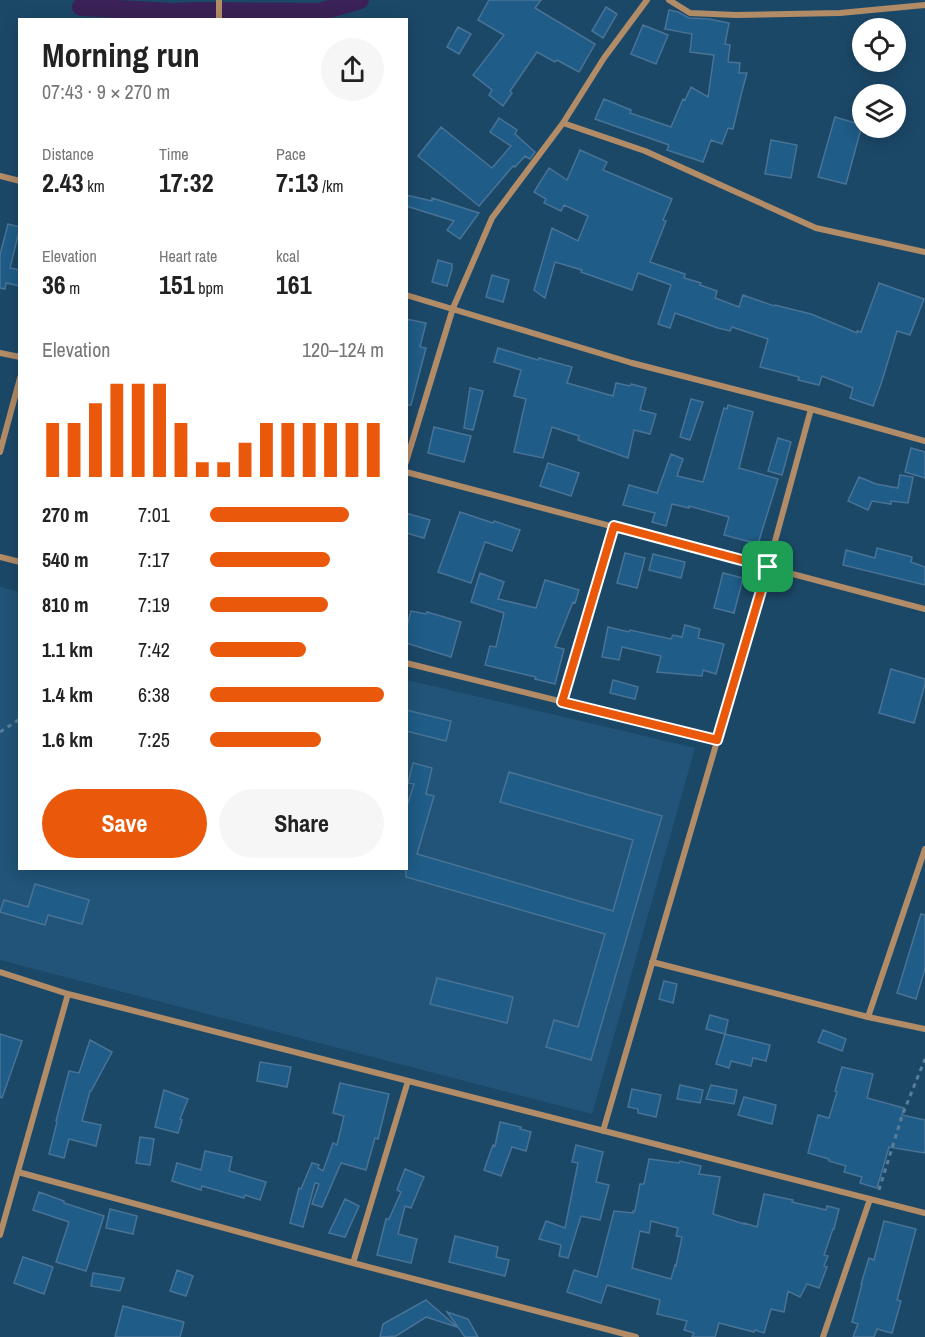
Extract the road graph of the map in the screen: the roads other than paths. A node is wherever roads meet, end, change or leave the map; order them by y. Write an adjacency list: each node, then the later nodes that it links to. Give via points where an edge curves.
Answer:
1 (219, 0): 5 (street)
2 (647, 0): 6 (street)
3 (669, 0): 4 (street, via 690,13 736,15 840,13)
4 (925, 5)
5 (219, 18)
6 (563, 123): 9 (street, via 645,151 816,228); 11 (street, via 492,218)
7 (0, 176): 8 (street)
8 (18, 180)
9 (925, 252)
10 (408, 296): 11 (street)
11 (453, 308): 15 (street, via 632,363); 18 (street)
12 (0, 353): 13 (street)
13 (18, 357)
14 (18, 385): 17 (street)
15 (811, 409): 16 (street); 23 (street)
16 (925, 441)
17 (0, 452)
18 (408, 455)
19 (408, 473): 20 (street)
20 (614, 526): 23 (street); 26 (street)
21 (0, 557): 22 (street)
22 (18, 562)
23 (768, 567): 24 (street); 27 (street)
24 (925, 609)
25 (408, 664): 26 (street)
26 (562, 702): 27 (street)
27 (717, 740): 29 (street)
28 (925, 849): 32 (street)
29 (652, 962): 32 (street); 35 (street)
30 (0, 972): 31 (street)
31 (69, 994): 34 (street); 36 (street)
32 (868, 1017): 33 (street)
33 (925, 1029)
34 (408, 1081): 35 (street); 40 (street)
35 (603, 1131): 37 (street)
36 (18, 1172): 39 (street); 40 (street)
37 (868, 1198): 38 (street); 42 (street)
38 (925, 1213)
39 (0, 1235)
40 (353, 1263): 41 (street)
41 (636, 1337)
42 (823, 1337)

